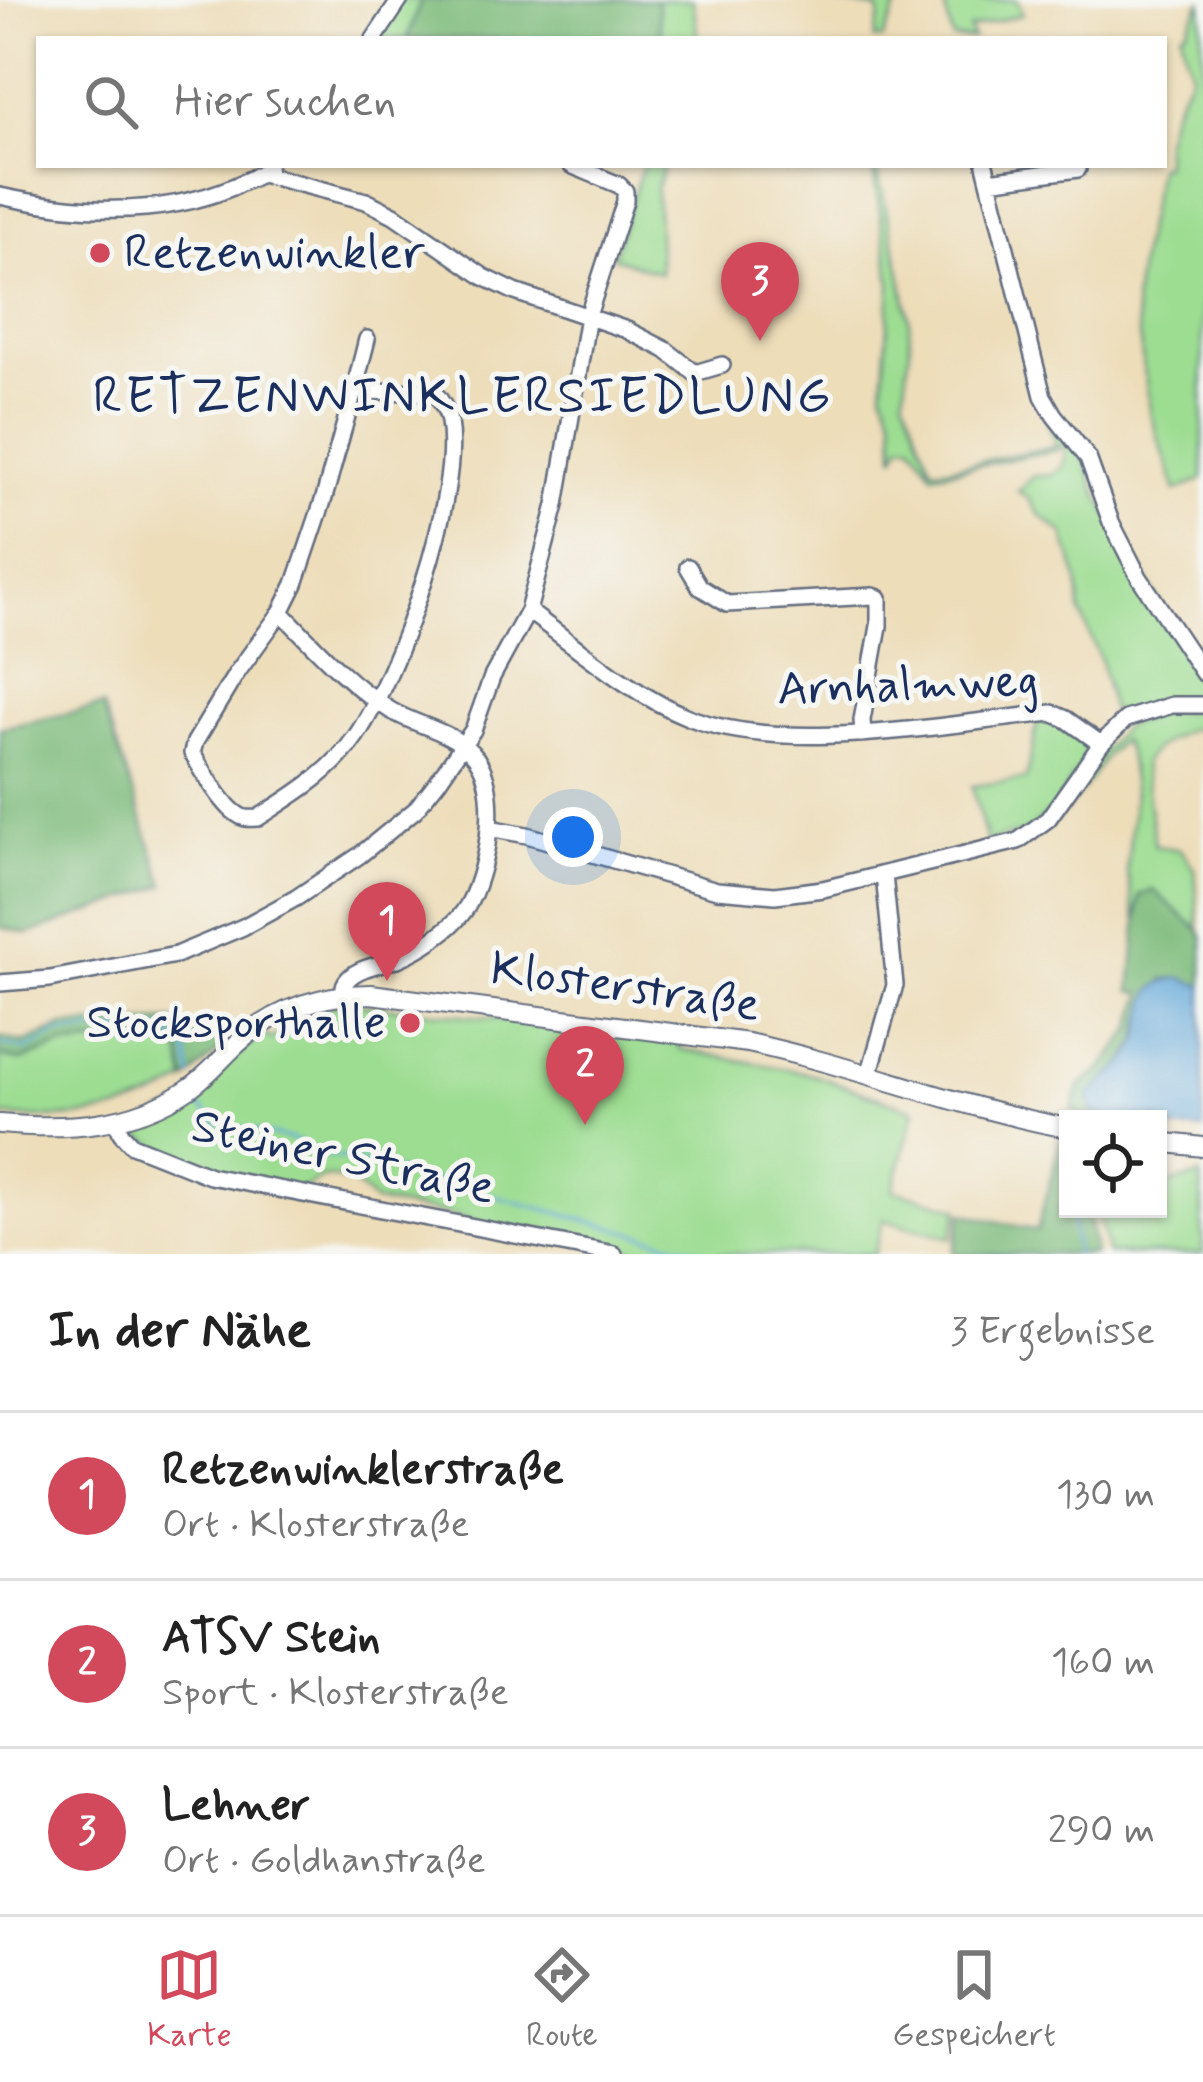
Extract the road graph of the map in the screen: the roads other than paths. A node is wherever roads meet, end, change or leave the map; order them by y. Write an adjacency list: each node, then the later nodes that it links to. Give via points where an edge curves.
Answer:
1 (400, 0): 2 (street)
2 (376, 36)
3 (578, 168): 8 (street, via 625,191)
4 (266, 169): 7 (street, via 215,194 132,211); 8 (street, via 366,201 484,278)
5 (1078, 169): 6 (street)
6 (987, 173): 15 (street, via 1047,405 1088,458 1138,577)
7 (0, 196)
8 (588, 316): 10 (street, via 667,350 695,373); 13 (street, via 556,505)
9 (367, 339): 11 (street)
10 (722, 365)
11 (353, 392): 14 (street); 16 (street, via 429,392 449,419 451,443 413,614)
12 (688, 567): 18 (street, via 700,587 727,604 879,598)
13 (528, 611): 18 (street, Arnhalmweg, via 686,716 719,728); 20 (street)
14 (281, 612): 16 (street); 16 (street, via 192,753 236,814 258,818 330,769)
15 (1201, 663)
16 (377, 700): 20 (street)
17 (1203, 705): 19 (street, via 1139,714)
18 (863, 734): 19 (street, Arnhalmweg, via 1052,713)
19 (1101, 744): 22 (street, via 1028,836)
20 (464, 746): 21 (street, via 487,783); 23 (street, via 397,826 243,927 176,955)
21 (489, 828): 22 (street, via 717,890 793,894); 24 (street, via 464,913 414,951 349,978)
22 (884, 875): 25 (street, via 895,985)
23 (0, 983)
24 (343, 995): 25 (street, Klosterstraße, via 726,1039); 26 (street, Klosterstraße, via 282,1012 189,1089)
25 (869, 1075): 28 (street, Klosterstraße)
26 (116, 1119): 27 (street, via 78,1127); 31 (street, Steiner Straße, via 132,1145 233,1182)
27 (0, 1124)
28 (1059, 1126)
29 (1167, 1143): 30 (street)
30 (1203, 1147)
31 (614, 1254)

